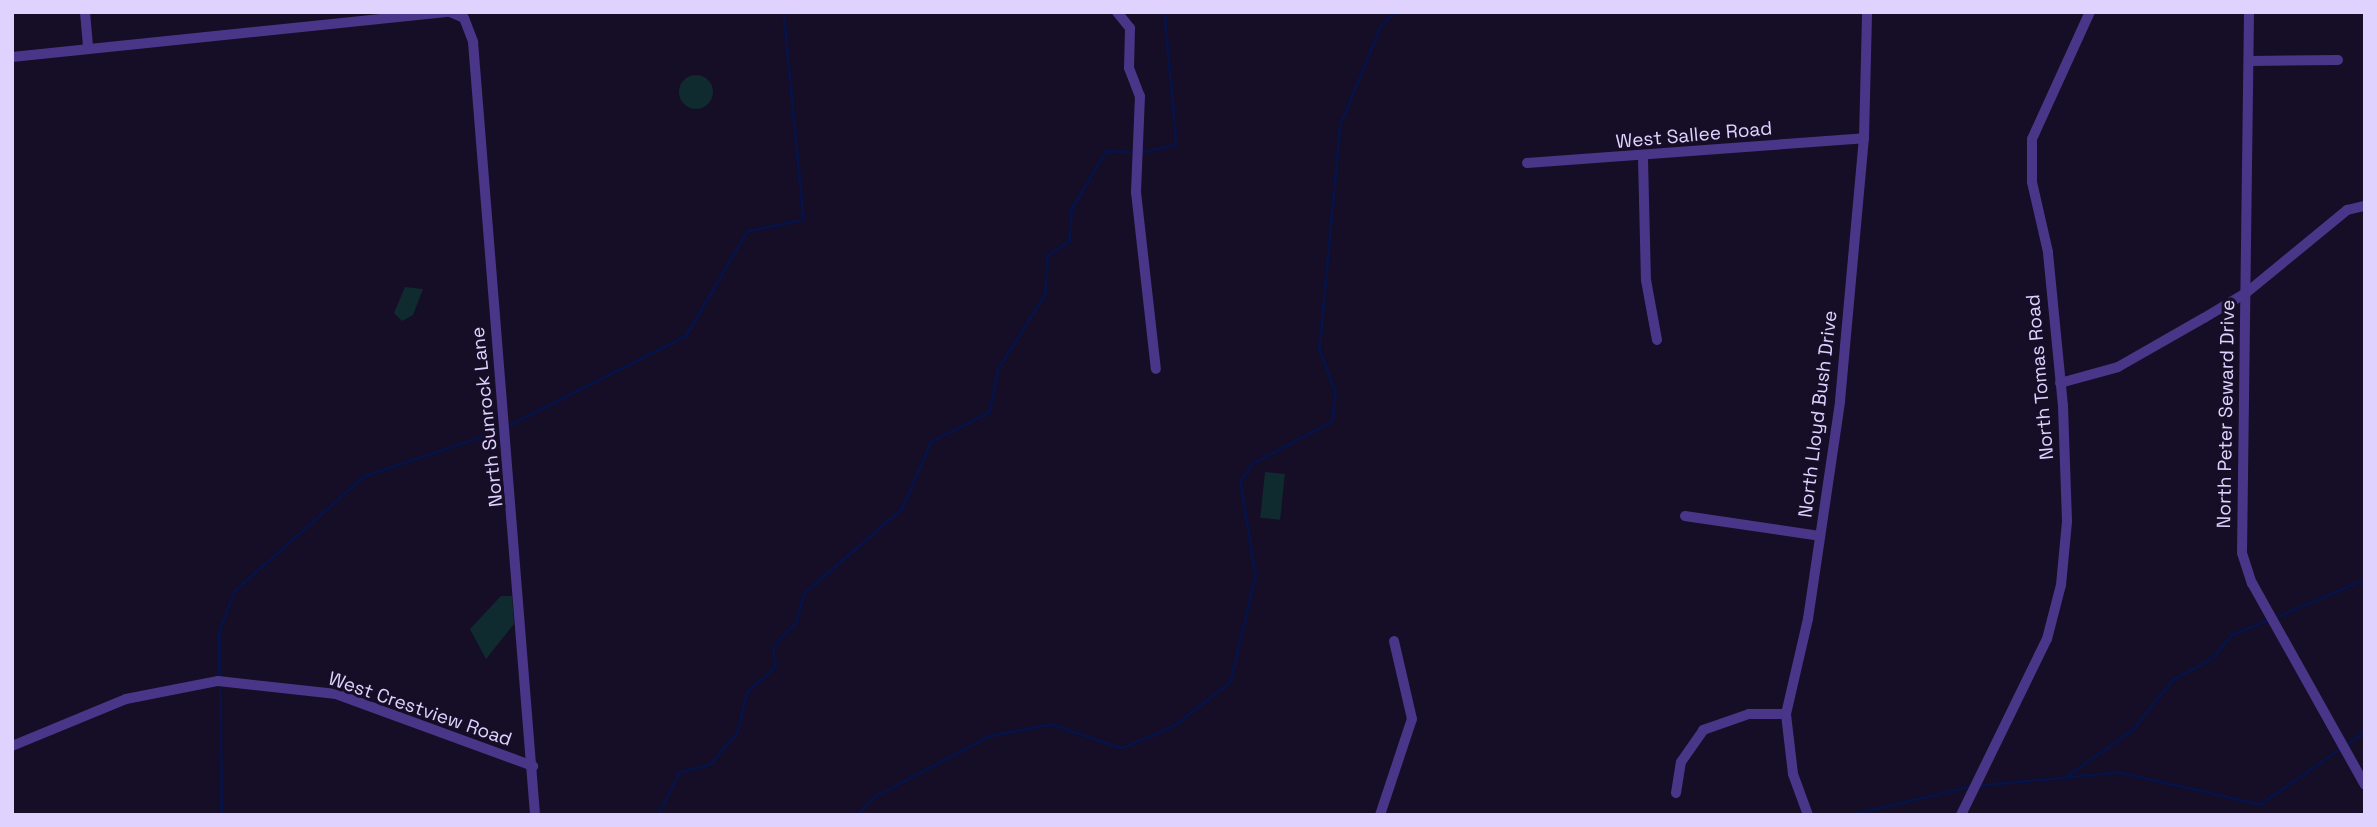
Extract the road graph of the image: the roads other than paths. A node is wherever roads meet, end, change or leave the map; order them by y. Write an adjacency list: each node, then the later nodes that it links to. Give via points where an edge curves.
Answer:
1 (85, 12): 7 (street)
2 (449, 12): 7 (street); 24 (street, North Sunrock Lane, via 464,18 473,42)
3 (1117, 12): 17 (street, via 1130,28 1129,68 1140,96 1136,192)
4 (1867, 12): 11 (street, North Lloyd Bush Drive)
5 (2090, 12): 18 (street, North Tomas Road, via 2032,139 2032,182 2048,252)
6 (2249, 12): 10 (street, North Peter Seward Drive)
7 (88, 49): 8 (street)
8 (12, 57)
9 (2338, 60): 10 (street)
10 (2249, 61): 15 (street, North Peter Seward Drive)
11 (1864, 138): 12 (street, West Sallee Road); 20 (street, North Lloyd Bush Drive)
12 (1643, 159): 13 (street, West Sallee Road); 16 (street, via 1646,280)
13 (1527, 163)
14 (2365, 206): 15 (street, via 2347,211)
15 (2246, 293): 18 (street, via 2118,367); 25 (street, North Peter Seward Drive, via 2242,553 2252,583)
16 (1657, 340)
17 (1156, 369)
18 (2060, 383): 30 (street, North Tomas Road, via 2067,521 2061,585 2047,639)
19 (1685, 516): 20 (street)
20 (1820, 536): 22 (street, North Lloyd Bush Drive)
21 (1394, 641): 28 (street, via 1412,719)
22 (1786, 714): 26 (street, via 1749,714 1703,730 1681,762); 29 (street, North Lloyd Bush Drive, via 1793,775)
23 (12, 746): 24 (street, West Crestview Road, via 126,699 218,681 335,694)
24 (533, 766): 27 (street, North Sunrock Lane)
25 (2365, 785)
26 (1676, 793)
27 (535, 815)
28 (1380, 815)
29 (1808, 815)
30 (1961, 815)

